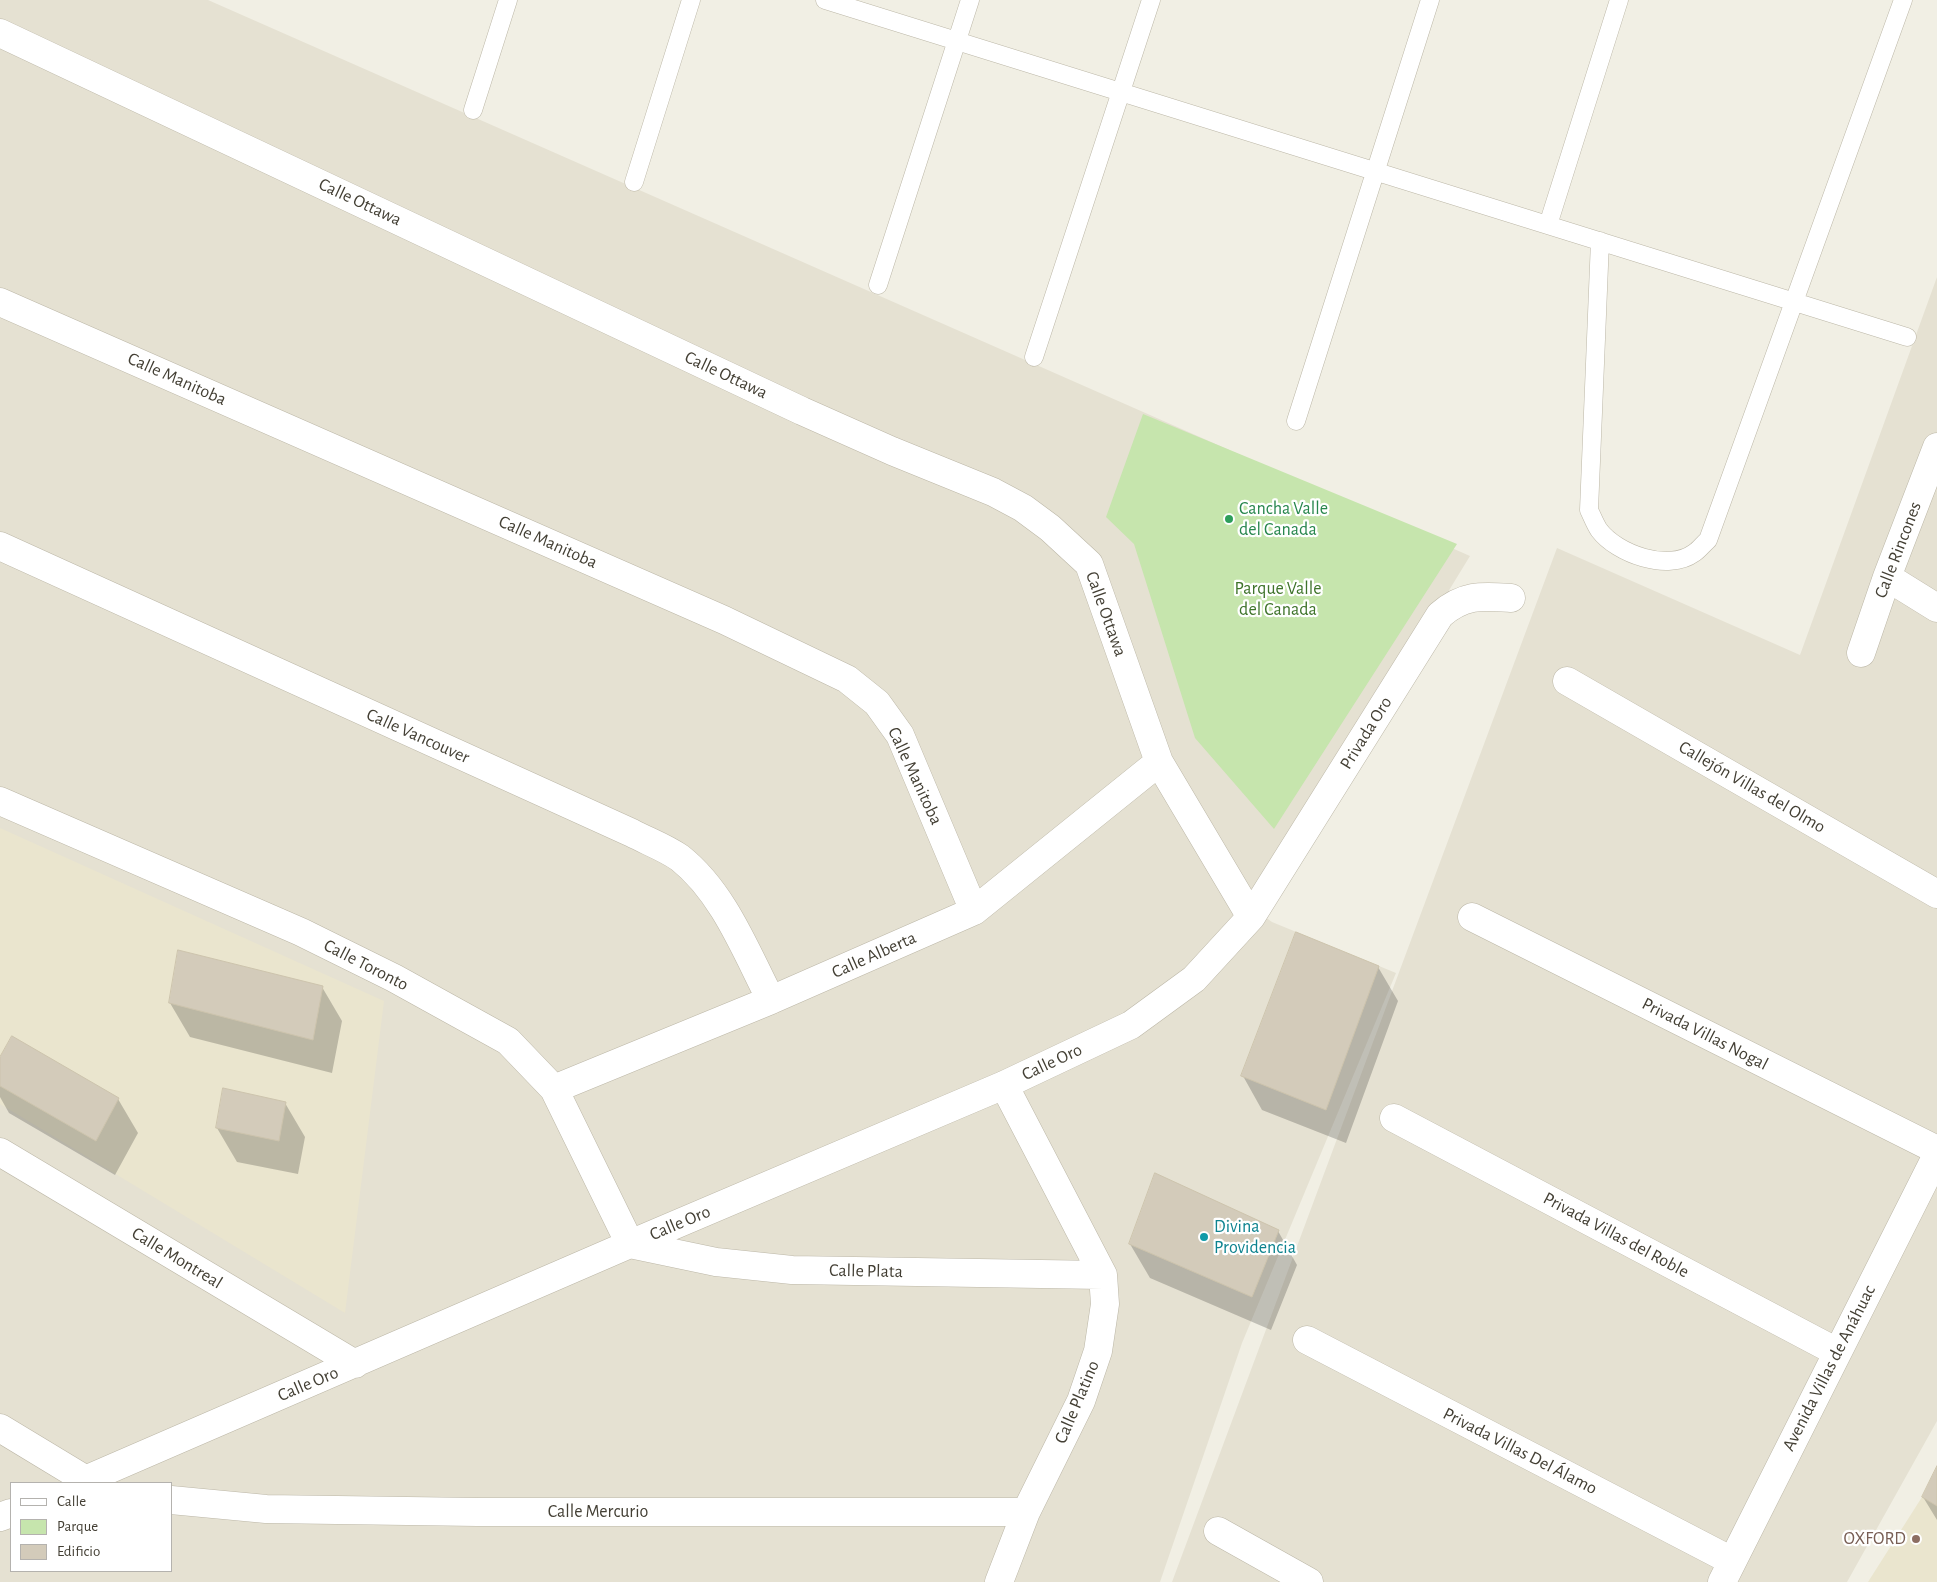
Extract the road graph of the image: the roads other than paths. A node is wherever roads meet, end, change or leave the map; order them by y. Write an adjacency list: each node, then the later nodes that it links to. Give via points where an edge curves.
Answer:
1 (508, 0): 12 (lane)
2 (691, 0): 14 (lane)
3 (825, 0): 10 (lane)
4 (970, 0): 10 (lane)
5 (1151, 0): 11 (lane)
6 (1430, 0): 13 (lane)
7 (1619, 0): 15 (lane)
8 (1903, 0): 18 (lane)
9 (0, 33): 30 (street, Calle Ottawa, via 802,411 1023,508 1090,564)
10 (956, 41): 11 (lane); 17 (lane)
11 (1121, 91): 13 (lane); 21 (lane)
12 (473, 110)
13 (1376, 171): 15 (lane); 22 (lane)
14 (634, 182)
15 (1548, 225): 16 (lane)
16 (1600, 241): 18 (lane); 18 (lane, via 1589,510 1600,531 1621,550 1647,559 1684,557 1693,554 1708,540)
17 (878, 285)
18 (1794, 301): 20 (lane)
19 (0, 302): 33 (street, Calle Manitoba, via 724,620 847,679 877,704 900,736)
20 (1907, 337)
21 (1034, 357)
22 (1296, 421)
23 (1937, 447): 25 (street, Calle Rincones)
24 (0, 546): 36 (street, Calle Vancouver, via 632,832 679,858 724,909)
25 (1887, 577): 27 (street); 28 (street, Calle Rincones)
26 (1511, 598): 34 (street, Privada Oro, via 1480,596 1463,600 1440,615)
27 (1937, 608)
28 (1860, 653)
29 (1567, 681): 32 (street, Callejón Villas del Olmo)
30 (1160, 762): 33 (street, Calle Alberta); 34 (street, Calle Ottawa)
31 (0, 801): 38 (street, Calle Toronto, via 301,932 394,978 508,1041)
32 (1937, 894)
33 (974, 911): 36 (street, Calle Alberta)
34 (1252, 916): 37 (street, Calle Oro, via 1194,979 1131,1025)
35 (1472, 917): 40 (street, Privada Villas Nogal)
36 (772, 1000): 38 (street, Calle Alberta)
37 (1004, 1085): 43 (street, Calle Oro); 44 (street, Calle Platino)
38 (554, 1089): 43 (street, Calle Toronto)
39 (1394, 1118): 46 (street, Privada Villas del Roble)
40 (1937, 1150)
41 (0, 1152): 47 (street, Calle Montreal)
42 (1937, 1155): 46 (street, Avenida Villas de Anáhuac)
43 (630, 1244): 44 (street, Calle Plata, via 716,1262 792,1270); 47 (street, Calle Oro)
44 (1103, 1275): 51 (street, Calle Platino, via 1105,1304 1098,1351 1081,1401)
45 (1307, 1340): 53 (street, Privada Villas Del Álamo)
46 (1838, 1352): 53 (street, Avenida Villas de Anáhuac)
47 (355, 1364): 49 (street, Calle Oro)
48 (0, 1428): 49 (street)
49 (88, 1482)
50 (172, 1500): 51 (street, Calle Mercurio, via 266,1509)
51 (1026, 1512): 54 (street, Calle Platino)
52 (1218, 1531): 55 (street)
53 (1727, 1571)
54 (999, 1582)
55 (1309, 1582)

